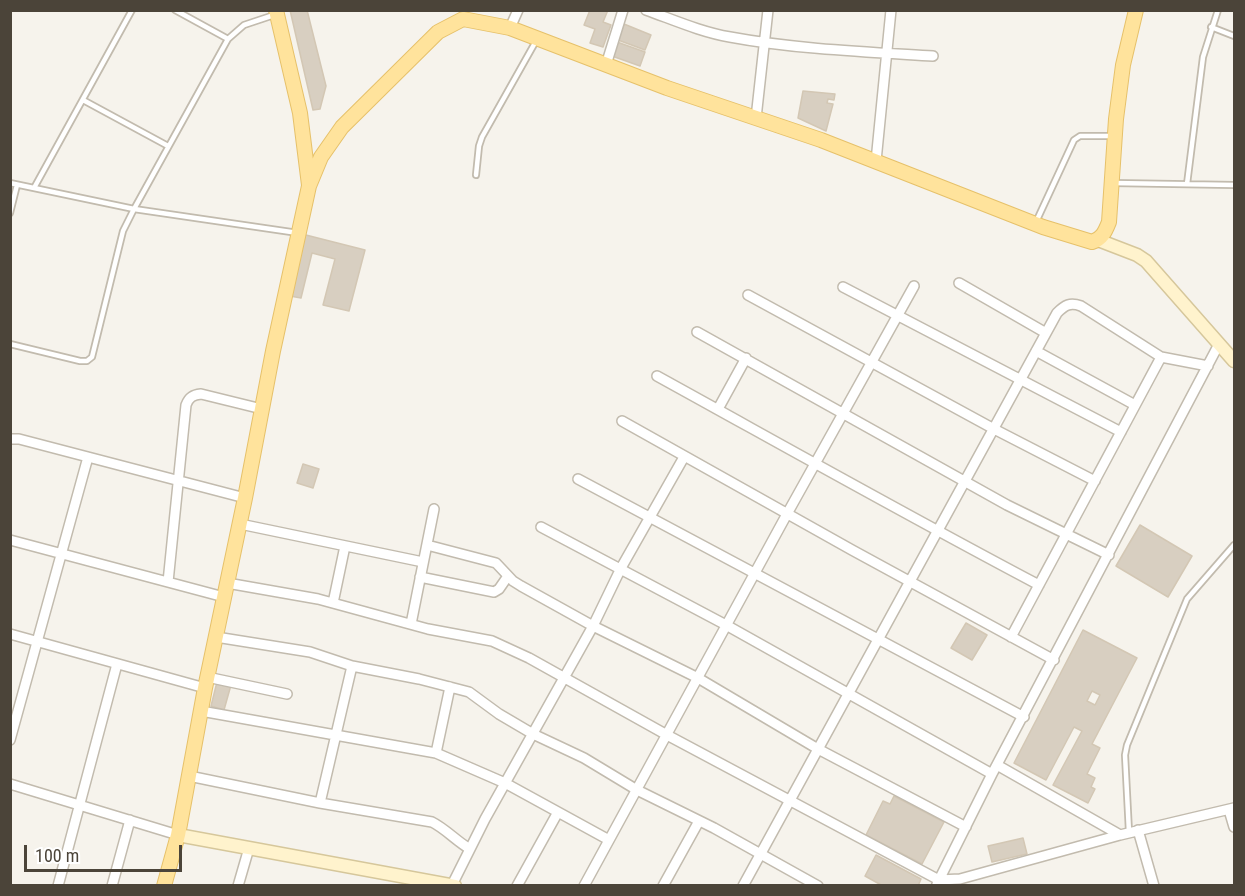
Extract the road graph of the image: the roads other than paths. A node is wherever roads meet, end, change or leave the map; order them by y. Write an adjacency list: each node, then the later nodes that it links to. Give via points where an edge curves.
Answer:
1 (132, 10): 21 (lane)
2 (175, 10): 16 (lane)
3 (518, 10): 13 (street)
4 (623, 10): 20 (street)
5 (646, 10): 17 (street, via 706,32)
6 (768, 10): 17 (street)
7 (891, 10): 18 (street)
8 (1136, 10): 23 (main road, via 1123,65)
9 (1218, 10): 12 (lane)
10 (276, 12): 16 (lane, via 244,25); 32 (main road, via 300,113)
11 (459, 15): 13 (main road); 32 (main road, via 342,128 321,157)
12 (1212, 27): 14 (lane); 29 (lane, via 1203,57)
13 (510, 28): 15 (main road)
14 (1234, 36)
15 (537, 38): 20 (main road); 26 (lane, via 482,137)
16 (228, 39): 24 (lane)
17 (764, 42): 18 (street); 22 (street)
18 (887, 53): 19 (street); 25 (street)
19 (933, 56)
20 (606, 64): 22 (main road)
21 (83, 100): 24 (lane); 33 (lane)
22 (756, 118): 25 (main road)
23 (1115, 136): 28 (main road); 36 (lane, via 1080,136 1074,140)
24 (168, 146): 34 (lane)
25 (876, 161): 36 (main road)
26 (476, 175)
27 (10, 183): 30 (lane)
28 (1110, 183): 29 (lane); 38 (main road, via 1109,222)
29 (1187, 184): 31 (lane)
30 (17, 185): 33 (lane); 35 (lane)
31 (1234, 185)
32 (309, 186): 37 (main road)
33 (34, 188): 34 (lane)
34 (134, 209): 37 (lane); 46 (lane, via 123,231 92,357 80,361)
35 (10, 213)
36 (1035, 224): 38 (main road, via 1085,241)
37 (298, 234): 57 (main road)
38 (1098, 240): 47 (street, via 1146,261)
39 (959, 283): 45 (street)
40 (914, 286): 43 (street)
41 (843, 287): 43 (street)
42 (748, 295): 52 (street)
43 (897, 316): 52 (street); 55 (street)
44 (697, 332): 50 (street)
45 (1046, 333): 48 (street); 49 (street, via 1057,313 1073,303)
46 (10, 344)
47 (1219, 344): 51 (street); 53 (street)
48 (1036, 351): 55 (street); 56 (street)
49 (1161, 357): 53 (street); 56 (street)
50 (746, 358): 58 (street); 59 (street)
51 (1234, 361)
52 (872, 362): 59 (street); 61 (street)
53 (1208, 366): 84 (street)
54 (657, 376): 58 (street)
55 (1021, 380): 61 (street); 62 (street)
56 (1135, 405): 62 (street)
57 (262, 409): 68 (street, via 201,394 189,399); 71 (main road)
58 (718, 409): 66 (street)
59 (843, 412): 66 (street); 70 (street)
60 (622, 421): 64 (street)
61 (994, 429): 69 (street); 70 (street)
62 (1121, 432): 69 (street)
63 (10, 439): 65 (street)
64 (684, 457): 73 (street); 74 (street)
65 (88, 458): 68 (street); 83 (street)
66 (816, 463): 73 (street); 77 (street)
67 (578, 479): 74 (street)
68 (179, 481): 71 (street); 91 (street)
69 (1095, 481): 78 (street)
70 (966, 482): 77 (street); 78 (street)
71 (245, 498): 75 (main road)
72 (434, 509): 80 (street)
73 (787, 514): 87 (street); 90 (street)
74 (651, 517): 86 (street); 87 (street)
75 (240, 524): 82 (street); 92 (main road)
76 (541, 527): 86 (street)
77 (938, 532): 90 (street); 93 (street)
78 (1067, 534): 84 (street); 93 (street)
79 (10, 540): 83 (street)
80 (427, 545): 85 (street); 88 (street, via 496,563)
81 (1234, 545): 136 (lane, via 1187,599 1127,745)
82 (345, 546): 85 (street); 95 (street)
83 (62, 553): 91 (street); 103 (street)
84 (1108, 555): 104 (street)
85 (423, 562): 89 (street)
86 (621, 568): 97 (street); 98 (street)
87 (755, 572): 97 (street); 102 (street)
88 (508, 576): 89 (street, via 494,592); 98 (street)
89 (420, 577): 96 (street)
90 (909, 581): 101 (street); 102 (street)
91 (168, 582): 94 (street)
92 (227, 583): 94 (main road); 95 (street)
93 (1039, 585): 101 (street)
94 (224, 597): 100 (main road)
95 (333, 603): 96 (street)
96 (411, 624): 107 (street, via 492,641)
97 (726, 625): 108 (street); 112 (street)
98 (593, 626): 107 (street); 108 (street)
99 (10, 634): 103 (street)
100 (216, 636): 106 (street, via 310,652); 109 (main road)
101 (1011, 637): 104 (street)
102 (878, 638): 112 (street); 114 (street)
103 (37, 642): 105 (street); 118 (street)
104 (1054, 660): 114 (street)
105 (117, 664): 109 (street); 129 (street)
106 (352, 666): 110 (street); 116 (street)
107 (564, 678): 115 (street); 117 (street)
108 (698, 678): 117 (street); 119 (street)
109 (206, 682): 111 (street); 113 (main road)
110 (450, 687): 115 (street, via 469,692); 120 (street)
111 (287, 694)
112 (848, 694): 119 (street); 122 (street)
113 (201, 711): 116 (street); 123 (main road)
114 (1024, 717): 121 (street)
115 (533, 734): 124 (street); 126 (street, via 584,758)
116 (336, 735): 120 (street); 128 (street)
117 (667, 735): 126 (street); 127 (street)
118 (10, 740)
119 (818, 749): 127 (street); 134 (street)
120 (436, 753): 124 (street)
121 (997, 765): 122 (street); 136 (street)
122 (992, 774): 134 (street)
123 (189, 776): 128 (street); 137 (main road)
124 (505, 783): 131 (street); 140 (street)
125 (10, 784): 129 (street)
126 (637, 790): 133 (street); 138 (street)
127 (790, 800): 141 (street); 142 (street)
128 (320, 803): 140 (street, via 432,822)
129 (80, 805): 132 (street); 143 (street)
130 (1232, 809): 135 (street); 136 (street)
131 (558, 812): 138 (street); 148 (street)
132 (130, 820): 137 (street); 144 (street)
133 (699, 821): 141 (street); 150 (street)
134 (966, 827): 142 (street)
135 (1234, 827)
136 (1129, 832): 142 (street); 153 (street)
137 (178, 835): 139 (street); 145 (main road)
138 (609, 840): 149 (street)
139 (249, 848): 146 (street); 147 (street)
140 (470, 849): 147 (street)
141 (760, 854): 151 (street); 152 (street)
142 (937, 883)
143 (58, 885)
144 (112, 885)
145 (164, 885)
146 (241, 885)
147 (454, 885)
148 (517, 885)
149 (584, 885)
150 (663, 885)
151 (743, 885)
152 (818, 885)
153 (1154, 885)

